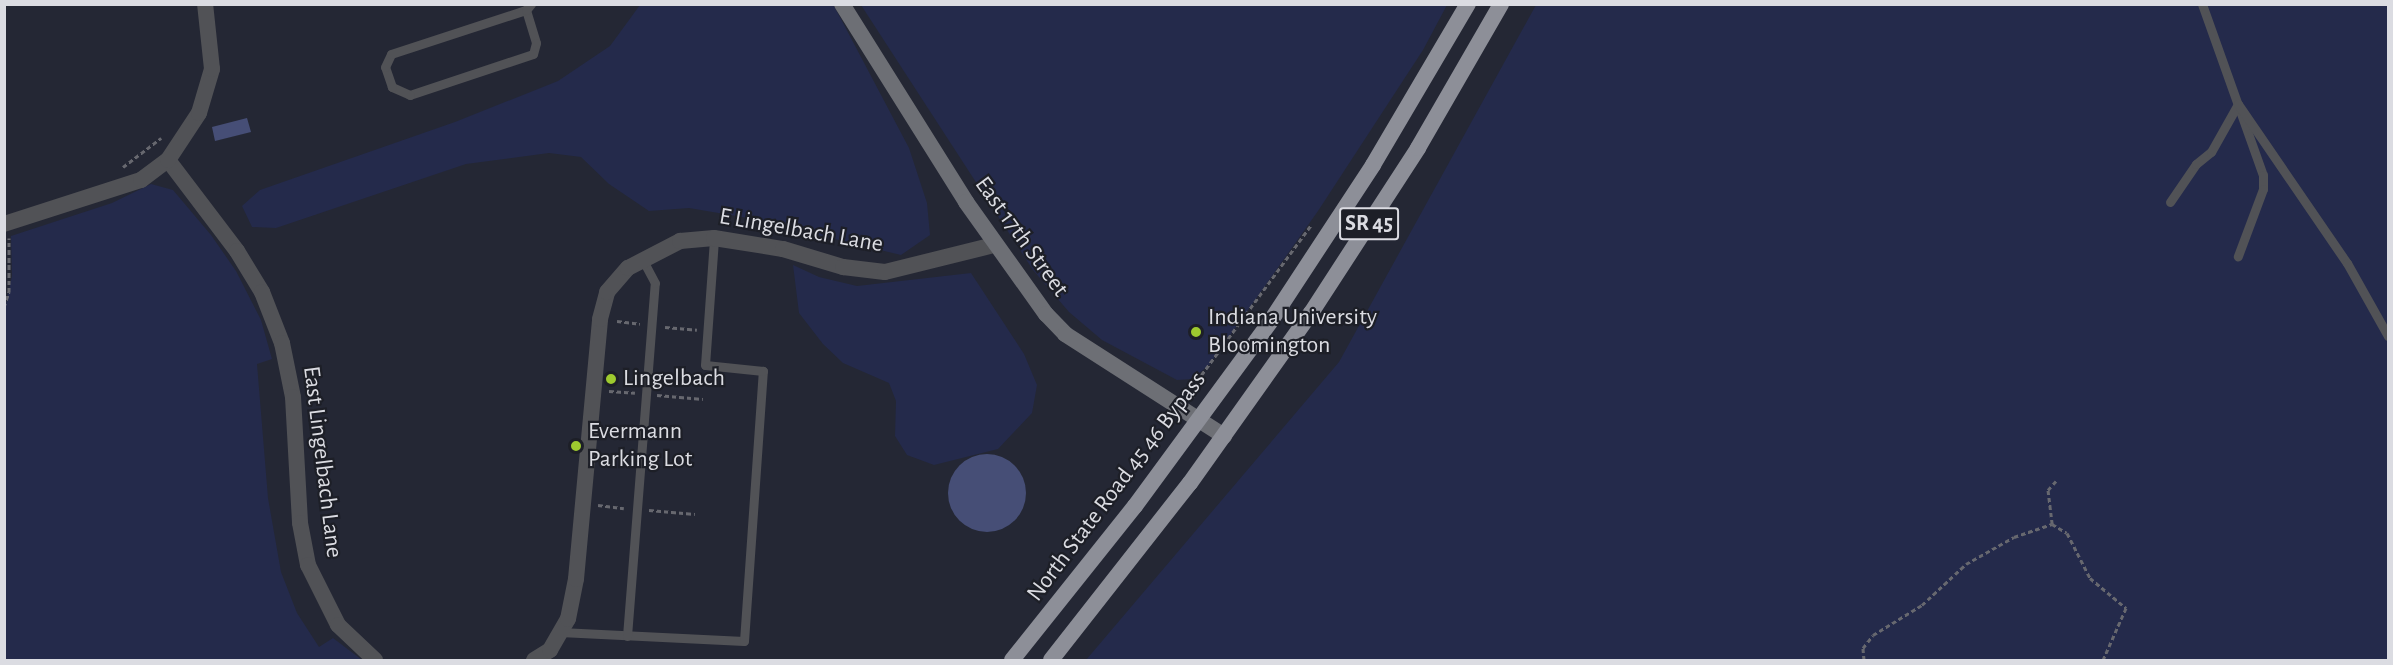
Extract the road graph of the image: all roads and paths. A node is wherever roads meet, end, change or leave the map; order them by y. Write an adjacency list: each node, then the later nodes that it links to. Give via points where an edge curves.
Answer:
1 (206, 4): 9 (street, via 212,69 199,112)
2 (842, 4): 15 (main road, East 17th Street, via 887,82)
3 (1468, 4): 20 (highway, North State Road 45 46 Bypass / SR 45, via 1354,194)
4 (1501, 4): 21 (highway, SR 45, via 1374,218)
5 (2202, 4): 7 (lane)
6 (528, 8): 6 (lane, via 536,43 533,54 410,95 392,87 385,67 391,54)
7 (2238, 104): 11 (lane, via 2211,152 2190,171); 16 (lane, via 2263,183); 19 (lane, via 2347,263)
8 (163, 136): 10 (path, via 140,158)
9 (168, 160): 13 (street, via 141,180); 26 (street, East Lingelbach Lane, via 237,251 262,292 282,343 293,397 300,523 308,565 338,625)
10 (122, 168)
11 (2170, 202)
12 (1319, 215): 20 (path, via 1197,381)
13 (5, 224): 18 (path, via 10,243)
14 (714, 238): 15 (street, E Lingelbach Lane, via 783,249 843,267 885,272); 17 (street, E Lingelbach Lane, via 680,241); 25 (lane, via 705,365 763,371 744,641)
15 (994, 245): 20 (main road, East 17th Street, via 1065,334)
16 (2238, 256)
17 (642, 259): 24 (street, E Lingelbach Lane, via 607,292 600,319 576,579 568,619); 25 (lane, via 655,283)
18 (4, 307)
19 (2388, 336)
20 (1193, 417): 21 (main road, East 17th Street); 28 (highway, North State Road 45 46 Bypass / SR 45)
21 (1224, 436): 29 (highway, SR 45)
22 (2056, 481): 23 (path, via 2048,490)
23 (2052, 524): 30 (path, via 2014,537 1966,564 1922,605 1873,635 1863,648); 31 (path, via 2067,533 2090,578 2126,608)
24 (560, 632): 25 (lane); 27 (street, via 550,650)
25 (627, 636)
26 (375, 660)
27 (534, 660)
28 (1012, 660)
29 (1051, 660)
30 (1864, 660)
31 (2103, 660)

